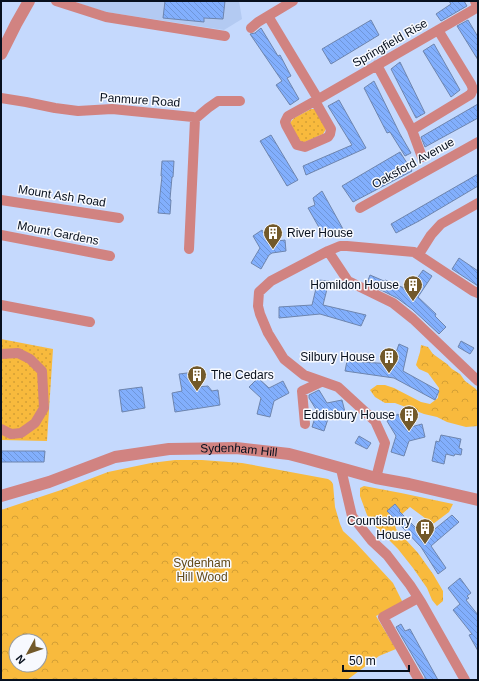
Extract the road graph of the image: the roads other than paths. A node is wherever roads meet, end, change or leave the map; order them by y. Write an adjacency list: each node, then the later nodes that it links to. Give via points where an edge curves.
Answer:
1 (29, 1): 10 (street)
2 (56, 1): 9 (street, via 106,17)
3 (293, 1): 6 (street)
4 (476, 1): 5 (street)
5 (478, 6): 8 (street, Springfield Rise)
6 (268, 16): 7 (street); 13 (street)
7 (251, 28)
8 (438, 30): 11 (street, Springfield Rise); 16 (street, via 471,84 472,94)
9 (225, 36)
10 (1, 54)
11 (377, 65): 13 (street, Springfield Rise); 16 (street)
12 (1, 98): 15 (street, Panmure Road, via 54,108 112,109)
13 (316, 100): 13 (street, via 331,129 330,134 305,147 297,145 286,125 288,116)
14 (240, 101): 15 (street, via 218,101)
15 (195, 119): 24 (street)
16 (412, 130): 18 (street)
17 (478, 142): 21 (street, Oaksford Avenue)
18 (422, 157)
19 (1, 200): 22 (street, Mount Ash Road)
20 (478, 203): 26 (street, via 441,224)
21 (360, 208)
22 (119, 218)
23 (1, 235): 27 (street, Mount Gardens)
24 (189, 249)
25 (328, 251): 26 (street, via 347,246); 32 (street, via 348,282 393,303); 33 (street, via 271,281 259,292 258,306 268,332 284,359 304,375)
26 (419, 254): 28 (street)
27 (110, 256)
28 (478, 293)
29 (1, 305): 30 (street)
30 (90, 322)
31 (1, 354): 35 (street, via 18,353 30,359 42,371 44,408 35,423 21,433 11,434)
32 (478, 381)
33 (320, 382): 34 (street, via 302,391); 37 (street, via 338,387 375,421 385,442)
34 (305, 424)
35 (1, 429)
36 (341, 469): 37 (street, Sydenham Hill); 38 (street, Sydenham Hill, via 288,454 236,448 169,449 115,457 49,482); 40 (street, via 352,516 387,555)
37 (376, 478): 39 (street, Sydenham Hill)
38 (1, 496)
39 (478, 500)
40 (418, 598): 41 (street, via 383,617); 42 (street)
41 (419, 680)
42 (465, 680)

